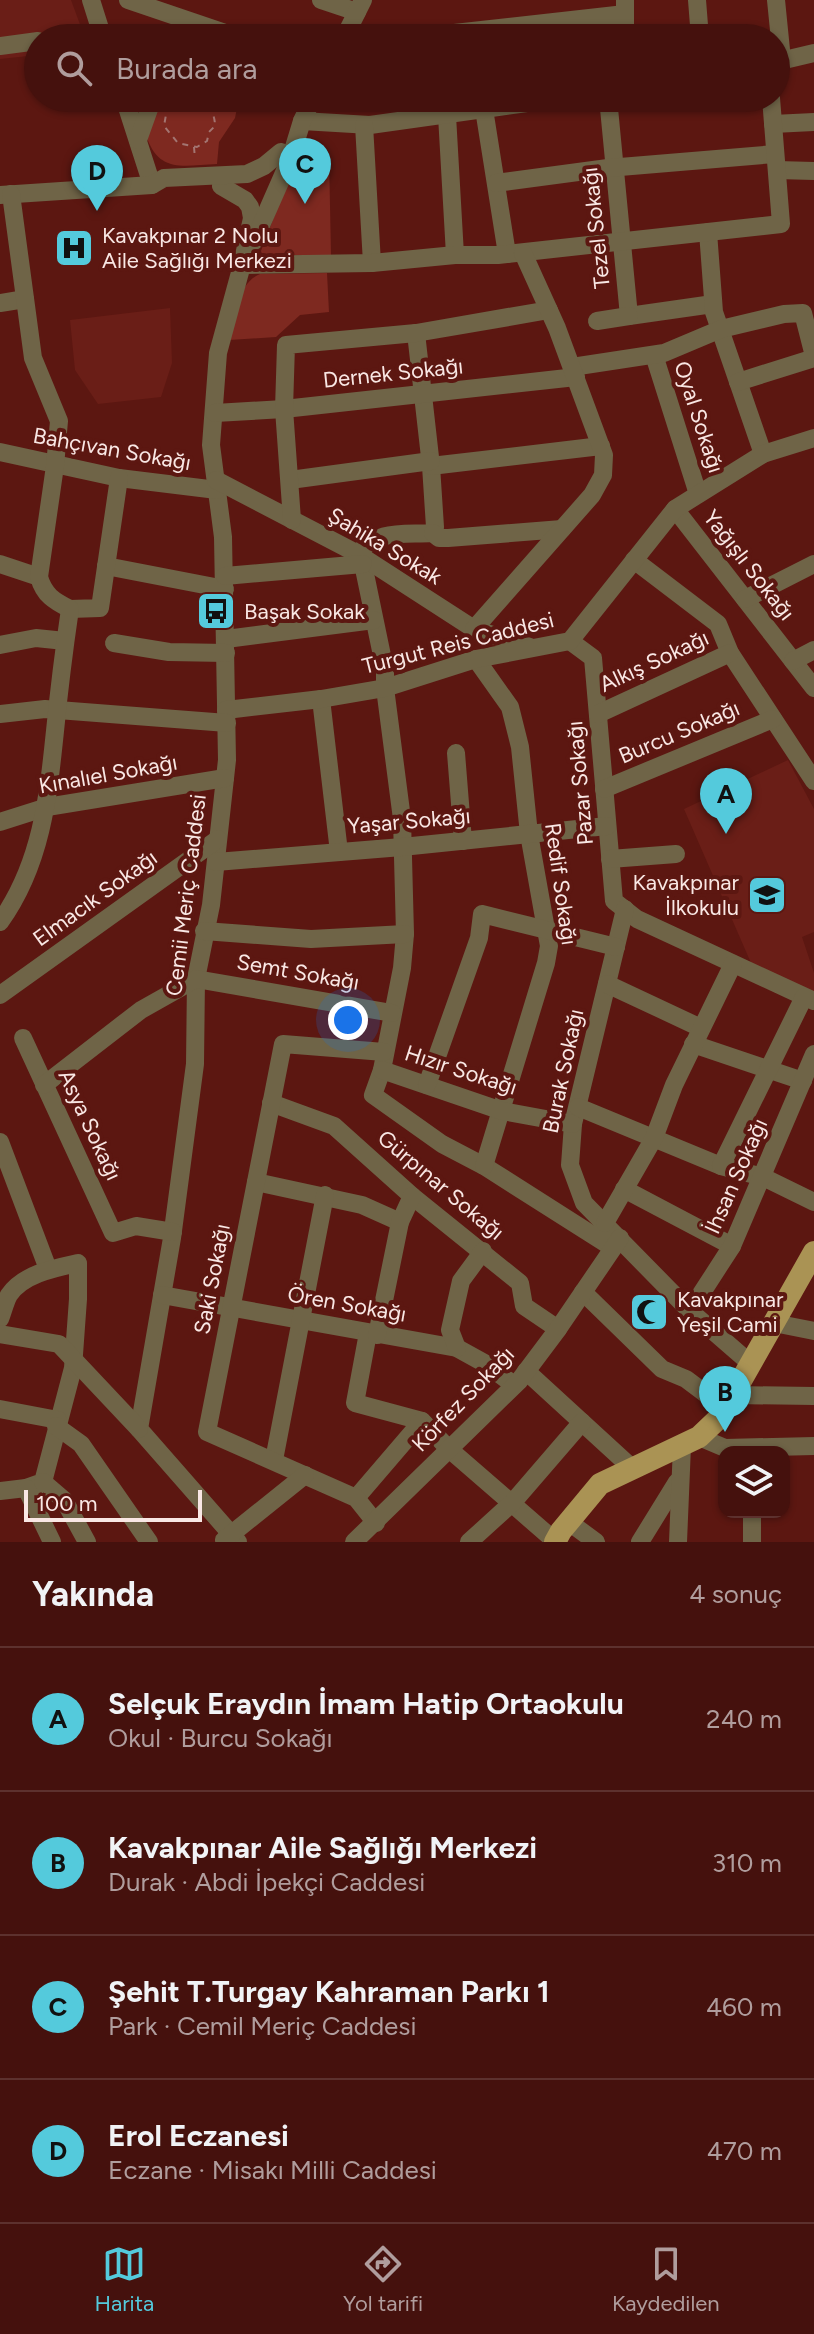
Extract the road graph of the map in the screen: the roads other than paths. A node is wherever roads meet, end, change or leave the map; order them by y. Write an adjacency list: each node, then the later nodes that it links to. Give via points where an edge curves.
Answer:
1 (91, 0): 9 (street)
2 (128, 0): 8 (street)
3 (321, 0): 6 (street)
4 (697, 0): 13 (street)
5 (776, 0): 14 (street)
6 (360, 6): 11 (street)
7 (625, 7): 12 (street)
8 (184, 9): 10 (street)
9 (99, 24)
10 (213, 24)
11 (351, 24)
12 (516, 24)
13 (699, 24)
14 (777, 24)
15 (24, 43): 16 (street)
16 (0, 46)
17 (814, 53): 18 (street)
18 (790, 58)
19 (129, 112): 31 (street)
20 (148, 112): 31 (street)
21 (306, 112): 27 (street)
22 (420, 112): 30 (street)
23 (446, 112): 46 (street)
24 (484, 112): 37 (street)
25 (609, 112): 34 (street, Tezel Sokağı)
26 (772, 112): 29 (street)
27 (302, 121): 30 (street); 32 (street)
28 (814, 122): 29 (street)
29 (773, 124): 33 (street)
30 (364, 125): 47 (street)
31 (138, 140): 38 (street)
32 (283, 161): 36 (street, via 264,166); 41 (street)
33 (776, 162): 34 (street); 35 (street); 42 (street, via 781,224)
34 (613, 167): 37 (street); 44 (street, Tezel Sokağı)
35 (814, 171)
36 (260, 181): 38 (street, via 164,178); 39 (street); 41 (street, via 269,201); 43 (street)
37 (496, 183): 45 (street)
38 (152, 185): 39 (street, via 165,190); 40 (street)
39 (221, 186): 43 (street, via 248,204)
40 (5, 195): 49 (street)
41 (264, 218): 48 (street)
42 (708, 232): 44 (street); 51 (street)
43 (248, 237): 48 (street)
44 (622, 241): 45 (street); 54 (street, Tezel Sokağı)
45 (515, 254): 46 (street); 52 (street)
46 (455, 255): 47 (street)
47 (372, 263): 48 (street)
48 (242, 265): 64 (street, Cemii Meriç Caddesi, via 218,353)
49 (25, 299): 50 (street); 70 (street, via 33,358 59,421)
50 (0, 303)
51 (713, 304): 54 (street, Tezel Sokağı); 56 (street)
52 (549, 310): 57 (street); 60 (street)
53 (808, 311): 56 (street, Dernek Sokağı); 59 (street)
54 (629, 316): 55 (street)
55 (597, 321)
56 (721, 329): 58 (street, Dernek Sokağı); 61 (street)
57 (416, 333): 62 (street); 63 (street, via 286,345)
58 (654, 355): 60 (street, Dernek Sokağı); 74 (street, Oyal Sokağı)
59 (814, 357): 61 (street)
60 (574, 372): 62 (street, Dernek Sokağı); 66 (street)
61 (738, 382): 68 (street)
62 (423, 394): 63 (street, Dernek Sokağı); 69 (street)
63 (284, 409): 64 (street, Dernek Sokağı); 72 (street)
64 (215, 413): 73 (street, Cemii Meriç Caddesi, via 211,445)
65 (813, 441): 68 (street, Turgut Reis Caddesi)
66 (601, 446): 69 (street); 77 (street, via 603,475)
67 (0, 452): 70 (street, Bahçıvan Sokağı)
68 (763, 454): 74 (street, Turgut Reis Caddesi)
69 (431, 463): 72 (street); 78 (street)
70 (55, 466): 71 (street, Bahçıvan Sokağı); 84 (street)
71 (119, 478): 73 (street, Bahçıvan Sokağı); 83 (street)
72 (290, 480): 76 (street)
73 (217, 485): 76 (street, Şahika Sokak); 85 (street, Cemii Meriç Caddesi)
74 (698, 494): 75 (street, Turgut Reis Caddesi)
75 (675, 509): 80 (street, Turgut Reis Caddesi); 86 (street, Yağışlı Sokağı)
76 (292, 520): 79 (street, Şahika Sokak)
77 (562, 529): 78 (street, via 448,538); 89 (street)
78 (433, 533): 79 (street, via 378,536 365,545)
79 (360, 559): 85 (street); 88 (street); 89 (street, Şahika Sokak)
80 (634, 560): 91 (street, Turgut Reis Caddesi); 97 (street, via 718,624)
81 (0, 564): 84 (street)
82 (814, 564): 86 (street)
83 (106, 566): 85 (street); 87 (street, via 100,608)
84 (39, 577): 87 (street, via 50,599)
85 (225, 582): 94 (street, Cemii Meriç Caddesi)
86 (745, 599): 99 (street, Yağışlı Sokağı)
87 (70, 609): 90 (street)
88 (374, 620): 94 (street); 100 (street)
89 (474, 629): 95 (street, Şahika Sokak)
90 (65, 641): 93 (street, via 36,638); 103 (street)
91 (570, 641): 95 (street, Turgut Reis Caddesi); 105 (street, Pazar Sokağı, via 593,658)
92 (114, 643): 94 (street, via 169,652)
93 (0, 645)
94 (226, 646): 106 (street, Cemii Meriç Caddesi)
95 (532, 648): 98 (street, Turgut Reis Caddesi)
96 (814, 650): 99 (street)
97 (730, 653): 105 (street, Alkış Sokağı); 107 (street)
98 (476, 659): 100 (street, Turgut Reis Caddesi); 115 (street, Redif Sokağı, via 510,707)
99 (793, 661): 101 (street, Yağışlı Sokağı)
100 (385, 688): 102 (street, Turgut Reis Caddesi); 118 (street)
101 (814, 688)
102 (321, 699): 106 (street, Turgut Reis Caddesi); 119 (street)
103 (57, 710): 104 (street, Turgut Reis Caddesi); 106 (street, Turgut Reis Caddesi); 112 (street)
104 (0, 714)
105 (598, 714): 111 (street, Pazar Sokağı)
106 (226, 717): 109 (street, Cemii Meriç Caddesi)
107 (773, 719): 110 (street); 111 (street, Burcu Sokağı)
108 (456, 753): 117 (street)
109 (225, 778): 112 (street, Kınalıel Sokağı); 116 (street, Cemii Meriç Caddesi)
110 (814, 781)
111 (604, 789): 114 (street, Pazar Sokağı)
112 (47, 807): 113 (street, Kınalıel Sokağı); 124 (street, via 36,854 17,899)
113 (0, 822)
114 (607, 826): 115 (street, Yaşar Sokağı); 121 (street, Pazar Sokağı)
115 (529, 834): 117 (street, Yaşar Sokağı); 125 (street, Redif Sokağı)
116 (218, 839): 122 (street, Cemii Meriç Caddesi); 132 (street, Elmacık Sokağı)
117 (463, 841): 118 (street, Yaşar Sokağı)
118 (402, 847): 119 (street, Yaşar Sokağı); 127 (street)
119 (339, 852): 122 (street, Yaşar Sokağı)
120 (676, 854): 121 (street)
121 (610, 859): 123 (street, Pazar Sokağı, via 614,901)
122 (216, 862): 126 (street, Cemii Meriç Caddesi)
123 (625, 909): 128 (street, Burak Sokağı); 129 (street)
124 (3, 913)
125 (544, 928): 128 (street); 142 (street, via 482,914 479,938); 144 (street, Redif Sokağı, via 546,963)
126 (204, 931): 127 (street, via 311,939); 130 (street, Cemii Meriç Caddesi)
127 (405, 934): 134 (street)
128 (616, 947): 131 (street, Burak Sokağı)
129 (733, 964): 133 (street); 135 (street)
130 (196, 979): 134 (street, Semt Sokağı); 141 (street, via 141,1010); 158 (street, Cemii Meriç Caddesi, via 195,1064)
131 (607, 984): 135 (street); 145 (street, Burak Sokağı)
132 (0, 995)
133 (809, 999): 139 (street)
134 (392, 1013): 138 (street)
135 (697, 1036): 139 (street); 146 (street)
136 (23, 1038): 141 (street, Asya Sokağı)
137 (814, 1054): 140 (street, İhsan Sokağı)
138 (383, 1061): 142 (street, Hızır Sokağı); 143 (street, Saki Sokağı, via 283,1044); 148 (street, via 373,1095 442,1144)
139 (768, 1069): 140 (street); 149 (street)
140 (803, 1081): 150 (street, İhsan Sokağı)
141 (44, 1085): 158 (street, Asya Sokağı, via 113,1233 136,1226)
142 (427, 1085): 144 (street, Hızır Sokağı)
143 (271, 1103): 151 (street, Saki Sokağı); 154 (street, Gürpınar Sokağı, via 334,1126)
144 (502, 1111): 145 (street, Hızır Sokağı); 148 (street, Redif Sokağı)
145 (576, 1115): 146 (street, Hızır Sokağı); 157 (street, Burak Sokağı, via 570,1165 584,1203)
146 (654, 1138): 149 (street, Hızır Sokağı); 152 (street)
147 (0, 1142): 163 (street)
148 (484, 1166): 159 (street)
149 (721, 1166): 150 (street, Hızır Sokağı)
150 (763, 1177): 155 (street, Hızır Sokağı); 160 (street, İhsan Sokağı)
151 (256, 1182): 153 (street); 166 (street, Saki Sokağı)
152 (624, 1189): 157 (street); 160 (street)
153 (325, 1195): 156 (street); 169 (street)
154 (412, 1196): 156 (street); 161 (street, Gürpınar Sokağı)
155 (814, 1202)
156 (400, 1222): 174 (street)
157 (605, 1223): 159 (street, Burak Sokağı)
158 (173, 1232): 165 (street, Cemii Meriç Caddesi)
159 (616, 1243): 164 (street, Körfez Sokağı); 167 (street, Burak Sokağı)
160 (732, 1246): 167 (street, İhsan Sokağı)
161 (483, 1251): 171 (street, Gürpınar Sokağı, via 520,1283 524,1306); 175 (street, via 461,1281 450,1330)
162 (814, 1252): 170 (main road)
163 (48, 1269): 168 (street, via 10,1294); 176 (street, via 78,1263)
164 (583, 1292): 171 (street, Körfez Sokağı); 180 (street, via 662,1369)
165 (162, 1295): 166 (street, Ören Sokağı); 185 (street, Cemii Meriç Caddesi)
166 (231, 1308): 169 (street, Ören Sokağı); 191 (street, Saki Sokağı, via 207,1432)
167 (690, 1311): 177 (street, Burak Sokağı)
168 (0, 1319)
169 (303, 1321): 174 (street, Ören Sokağı); 191 (street)
170 (774, 1323): 172 (street); 177 (main road)
171 (558, 1329): 178 (street, Körfez Sokağı)
172 (814, 1331)
173 (0, 1334): 176 (street, via 59,1344)
174 (372, 1334): 175 (street, Ören Sokağı); 182 (street, via 355,1403)
175 (457, 1348): 178 (street, Ören Sokağı)
176 (73, 1360): 184 (street); 185 (street)
177 (751, 1364): 180 (main road)
178 (520, 1378): 183 (street, Ören Sokağı); 190 (street, Körfez Sokağı)
179 (814, 1396): 180 (street)
180 (730, 1402): 186 (main road)
181 (0, 1409): 184 (street)
182 (422, 1421): 190 (street); 197 (street)
183 (582, 1422): 192 (street, Ören Sokağı); 198 (street)
184 (57, 1423): 195 (street); 205 (street, via 81,1444)
185 (139, 1429): 202 (street)
186 (691, 1441): 188 (street); 192 (main road); 194 (street)
187 (814, 1446): 189 (street)
188 (718, 1447)
189 (790, 1448)
190 (449, 1449): 198 (street); 201 (street, Körfez Sokağı)
191 (274, 1460): 193 (street, Saki Sokağı)
192 (633, 1469): 200 (main road, via 600,1484)
193 (305, 1475): 197 (street, Saki Sokağı); 202 (street)
194 (679, 1480): 210 (street); 211 (street)
195 (35, 1485): 196 (street); 203 (street); 204 (street, via 64,1500)
196 (0, 1490)
197 (356, 1498): 201 (street, Saki Sokağı)
198 (513, 1502): 207 (street); 208 (street)
199 (752, 1518): 212 (street)
200 (569, 1522): 208 (main road); 209 (street)
201 (376, 1523): 206 (street, Körfez Sokağı)
202 (230, 1539)
203 (52, 1542)
204 (87, 1542)
205 (149, 1542)
206 (354, 1542)
207 (469, 1542)
208 (555, 1542)
209 (596, 1542)
210 (640, 1542)
211 (678, 1542)
212 (752, 1542)

